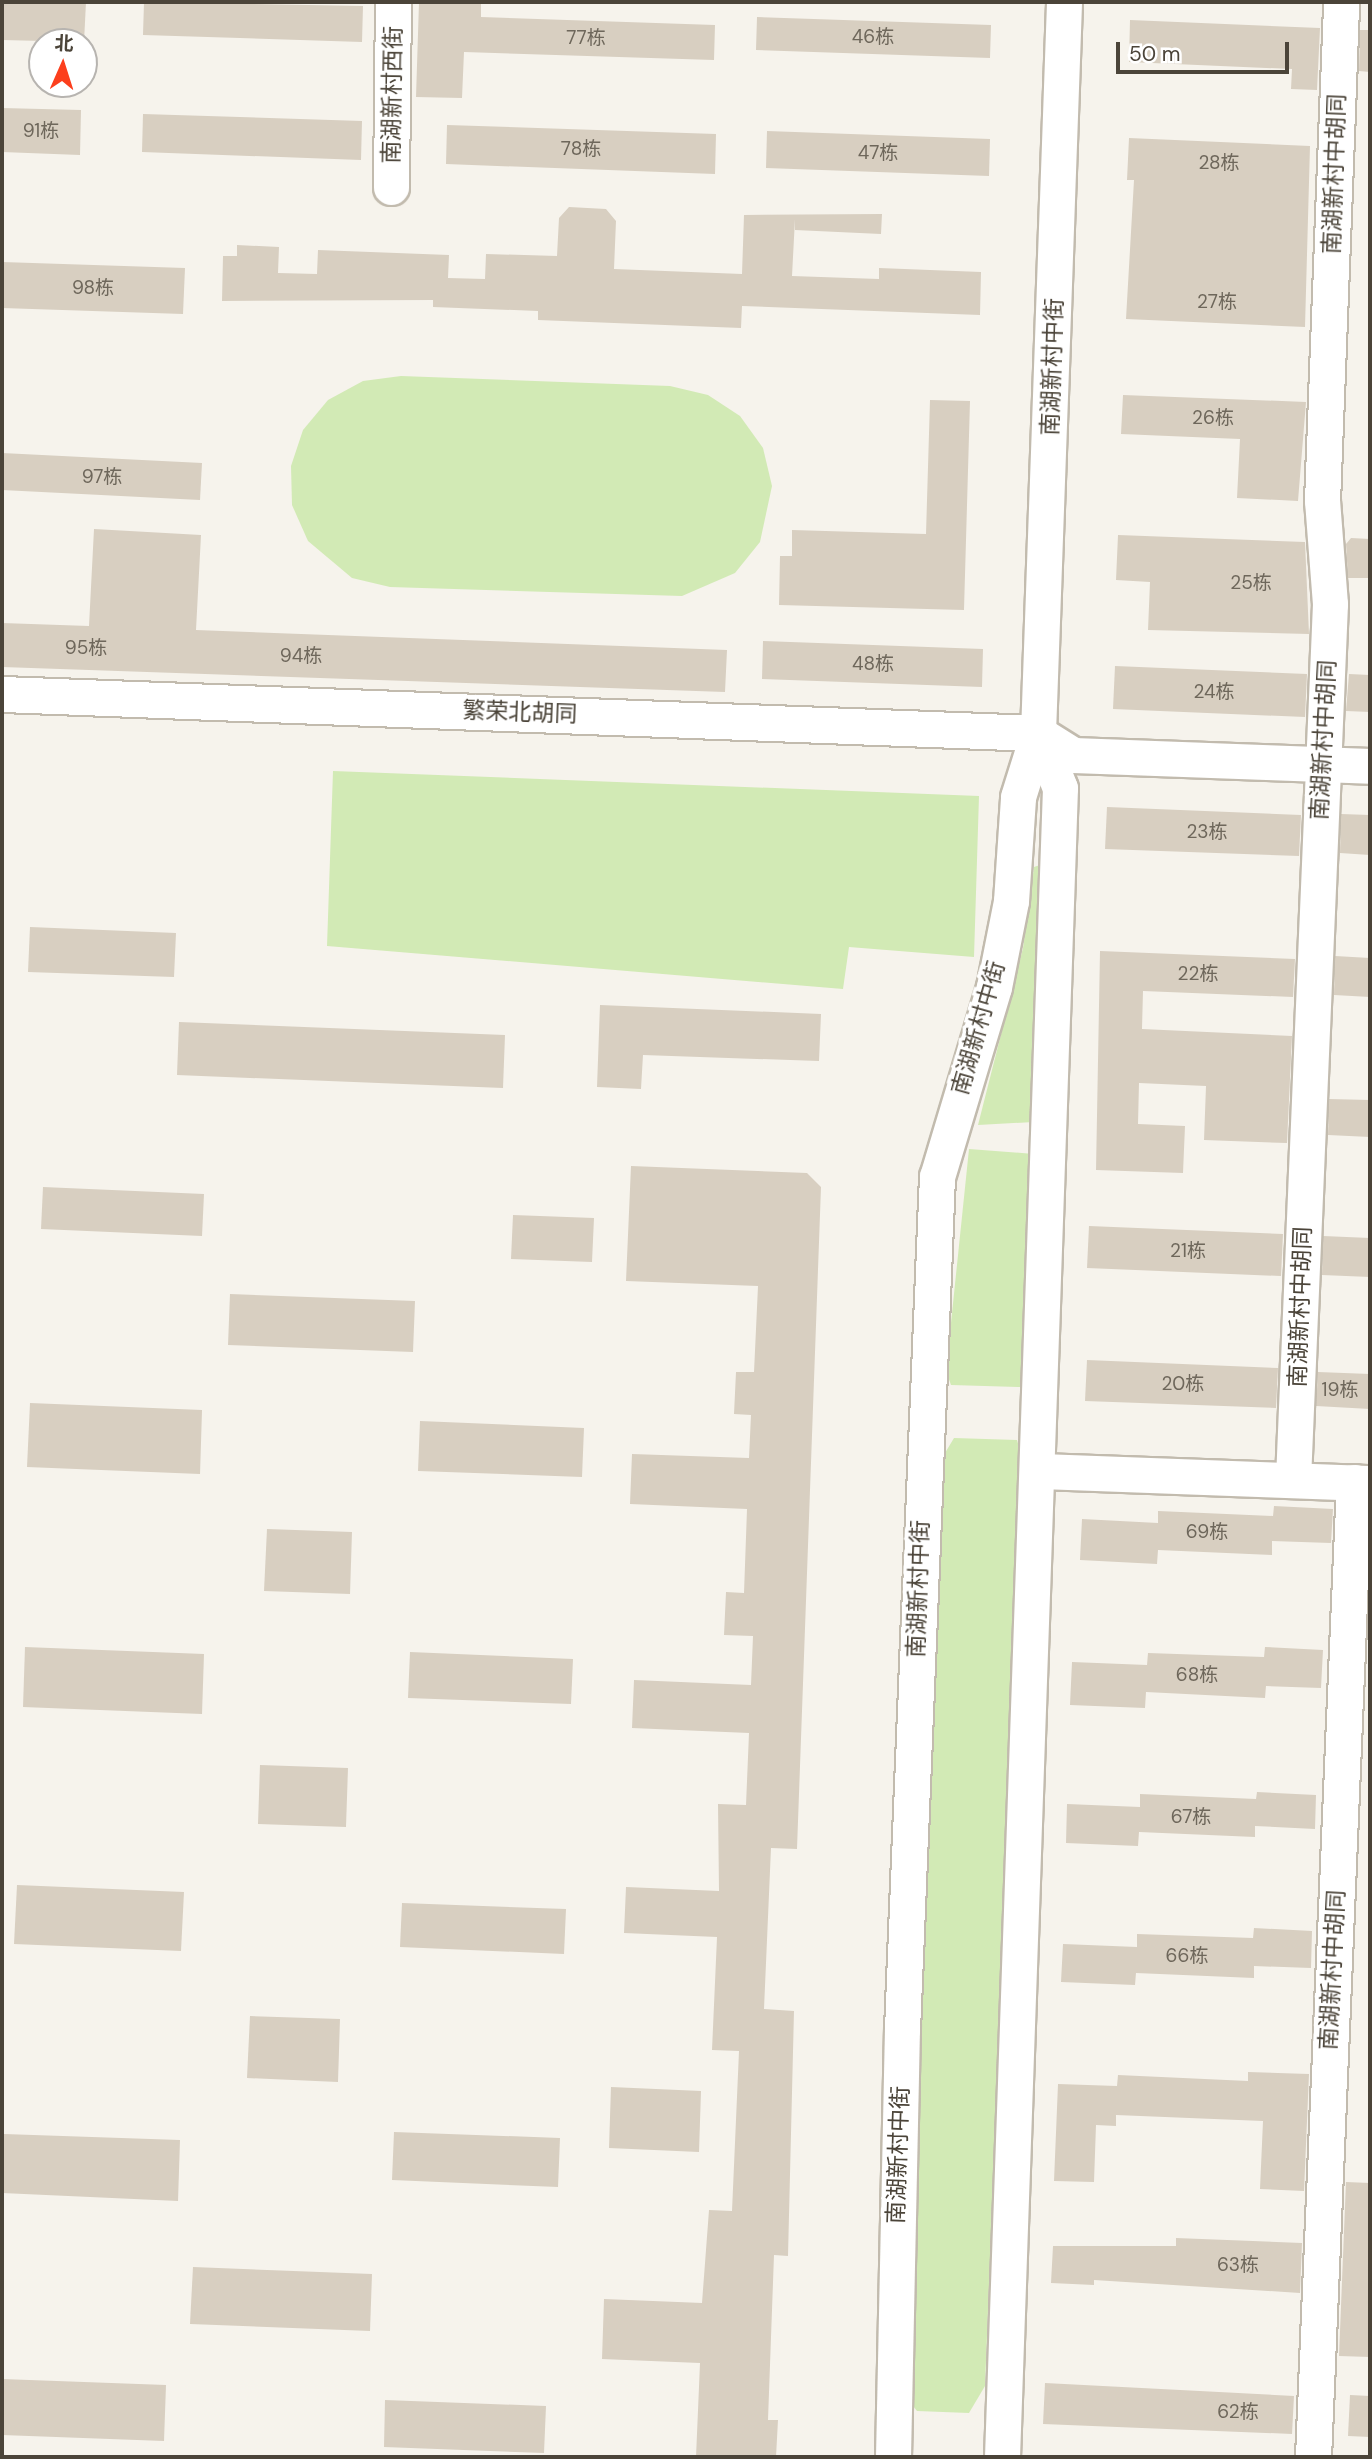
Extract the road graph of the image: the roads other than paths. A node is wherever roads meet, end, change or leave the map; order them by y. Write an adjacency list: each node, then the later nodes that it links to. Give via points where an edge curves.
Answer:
1 (393, 2): 4 (street, 南湖新村西街)
2 (1064, 2): 6 (street, 南湖新村中街)
3 (1341, 2): 7 (street, 南湖新村中胡同, via 1322,501 1330,604)
4 (391, 187)
5 (2, 694): 6 (street, 繁荣北胡同)
6 (1038, 733): 7 (street, via 1073,755); 9 (street, 南湖新村中街, via 1059,788); 12 (street, 南湖新村中街, via 1018,797 1010,901 994,987 937,1178 903,2015)
7 (1321, 764): 8 (street); 10 (street, 南湖新村中胡同)
8 (1370, 765)
9 (1038, 1471): 10 (street); 13 (street, 南湖新村中街)
10 (1293, 1479): 11 (street)
11 (1362, 1483): 14 (street, 南湖新村中胡同)
12 (893, 2457)
13 (1002, 2457)
14 (1313, 2457)

